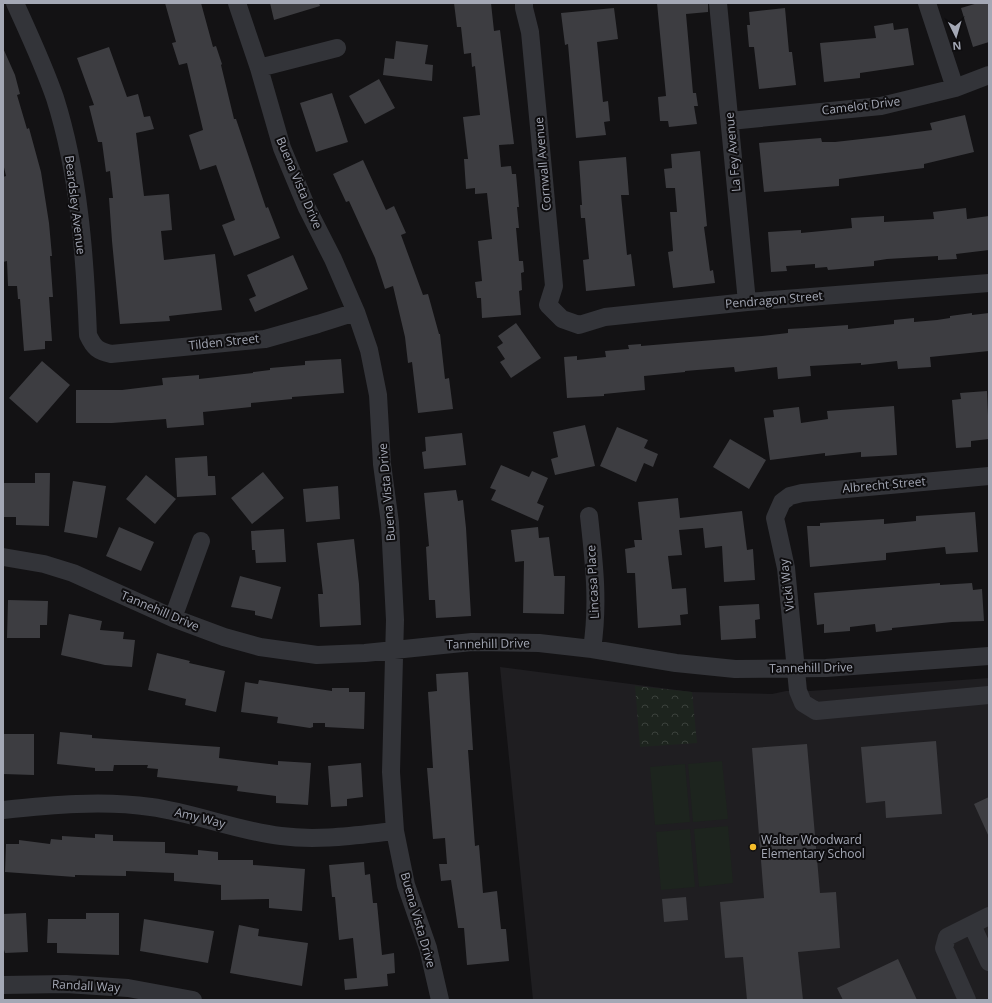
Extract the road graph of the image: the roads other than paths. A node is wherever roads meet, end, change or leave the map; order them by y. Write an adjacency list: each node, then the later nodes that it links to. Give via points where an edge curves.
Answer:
1 (15, 3): 15 (street, Beardsley Avenue, via 40,59 64,130 76,195 88,335)
2 (237, 3): 7 (street, Buena Vista Drive)
3 (524, 3): 14 (street, Cornwall Avenue, via 530,32 554,286 548,305)
4 (718, 3): 10 (street, La Fey Avenue)
5 (927, 3): 9 (street)
6 (337, 48): 7 (street)
7 (259, 68): 13 (street, Buena Vista Drive, via 282,148)
8 (989, 75): 9 (street, Camelot Drive)
9 (955, 88): 10 (street, Camelot Drive, via 881,106)
10 (730, 121): 12 (street, La Fey Avenue)
11 (989, 283): 12 (street, Pendragon Street)
12 (747, 302): 14 (street, Pendragon Street, via 605,317 579,325)
13 (356, 312): 15 (street, Tilden Street, via 265,339 111,354 100,352); 22 (street, Buena Vista Drive, via 369,350 378,396 382,464 390,523)
14 (562, 319)
15 (92, 344)
16 (989, 476): 17 (street, Albrecht Street, via 802,492)
17 (782, 502): 25 (street, Vicki Way, via 775,518 786,568)
18 (589, 516): 23 (street, Lincasa Place, via 596,586 596,619)
19 (201, 541): 21 (street)
20 (3, 557): 21 (street, Tannehill Drive, via 44,564 73,573)
21 (173, 618): 22 (street, Tannehill Drive, via 260,647 317,655)
22 (394, 649): 23 (street, Tannehill Drive, via 472,642 539,643); 28 (street, Buena Vista Drive, via 391,772)
23 (592, 649): 25 (street, Tannehill Drive, via 676,664 734,669)
24 (989, 656): 25 (street, Tannehill Drive, via 865,666)
25 (795, 668): 26 (street, Vicki Way, via 798,691 803,703 816,711)
26 (989, 695)
27 (3, 810): 28 (street, Amy Way, via 109,804 152,807 281,836 320,839)
28 (396, 831): 34 (street, Buena Vista Drive, via 406,885 428,948)
29 (989, 916): 30 (street)
30 (972, 925): 31 (street); 35 (street, via 947,937 944,948)
31 (989, 962)
32 (3, 985): 33 (street, Randall Way, via 66,984 128,988)
33 (193, 1000)
34 (440, 1000)
35 (967, 1000)

